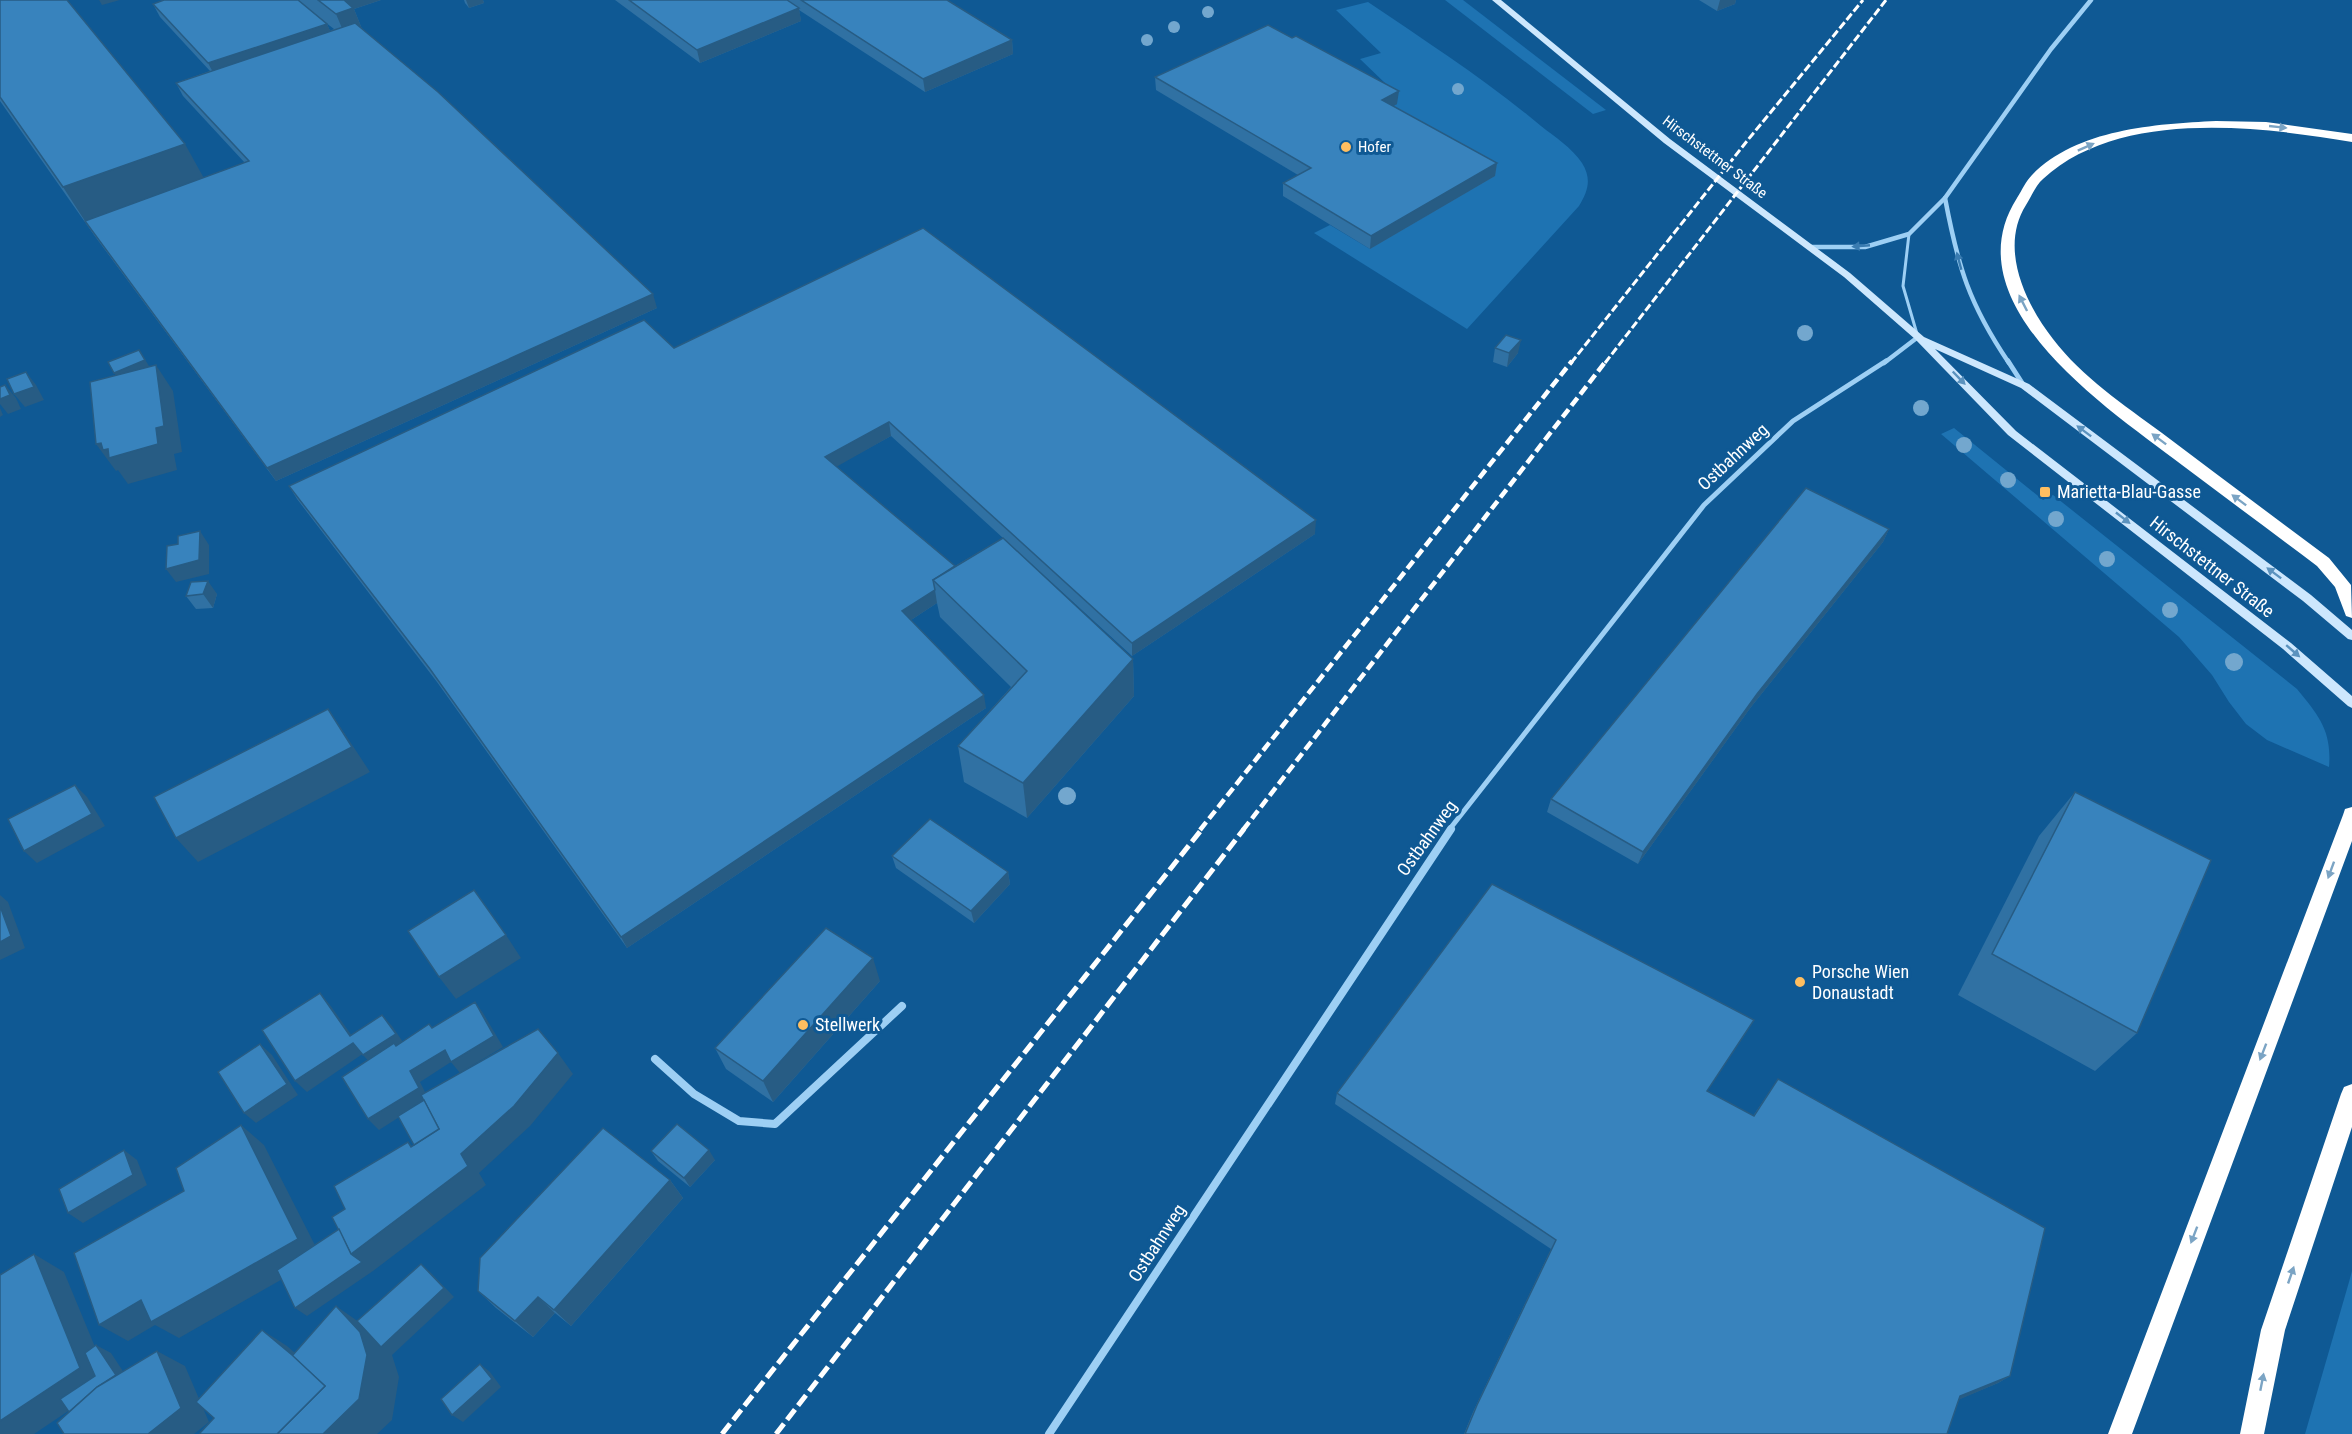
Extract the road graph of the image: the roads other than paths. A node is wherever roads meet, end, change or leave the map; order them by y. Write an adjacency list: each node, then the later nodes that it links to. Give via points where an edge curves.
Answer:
1 (1496, 0): 6 (main road, Hirschstettner Straße, via 1667,141)
2 (2091, 0): 4 (street, via 2051,49)
3 (2352, 138): 9 (highway, one-way to 3, via 2343,585 2323,562 2114,405 2067,364 2037,328 2020,298 2010,273 2007,248 2017,203 2028,186 2045,170 2091,144 2146,129 2221,124)
4 (1945, 198): 5 (street); 8 (street, one-way to 4, via 1980,318 1969,294)
5 (1909, 234): 6 (street, one-way to 6, via 1865,247); 7 (lane, via 1903,286)
6 (1811, 247): 7 (main road, Hirschstettner Straße)
7 (1918, 337): 8 (main road, Hirschstettner Straße); 11 (main road, Hirschstettner Straße, one-way to 11, via 2012,433 2287,646); 16 (street, Ostbahnweg, via 1873,371 1793,421 1704,505 1438,845)
8 (2025, 386): 10 (main road, Hirschstettner Straße, one-way to 8)
9 (2352, 612)
10 (2352, 636)
11 (2352, 703)
12 (2352, 815): 17 (highway, one-way to 17)
13 (902, 1006): 14 (street, via 775,1124 739,1121 694,1094)
14 (655, 1059)
15 (2352, 1094): 18 (highway, one-way to 15, via 2273,1330)
16 (1049, 1434)
17 (2120, 1434)
18 (2252, 1434)

